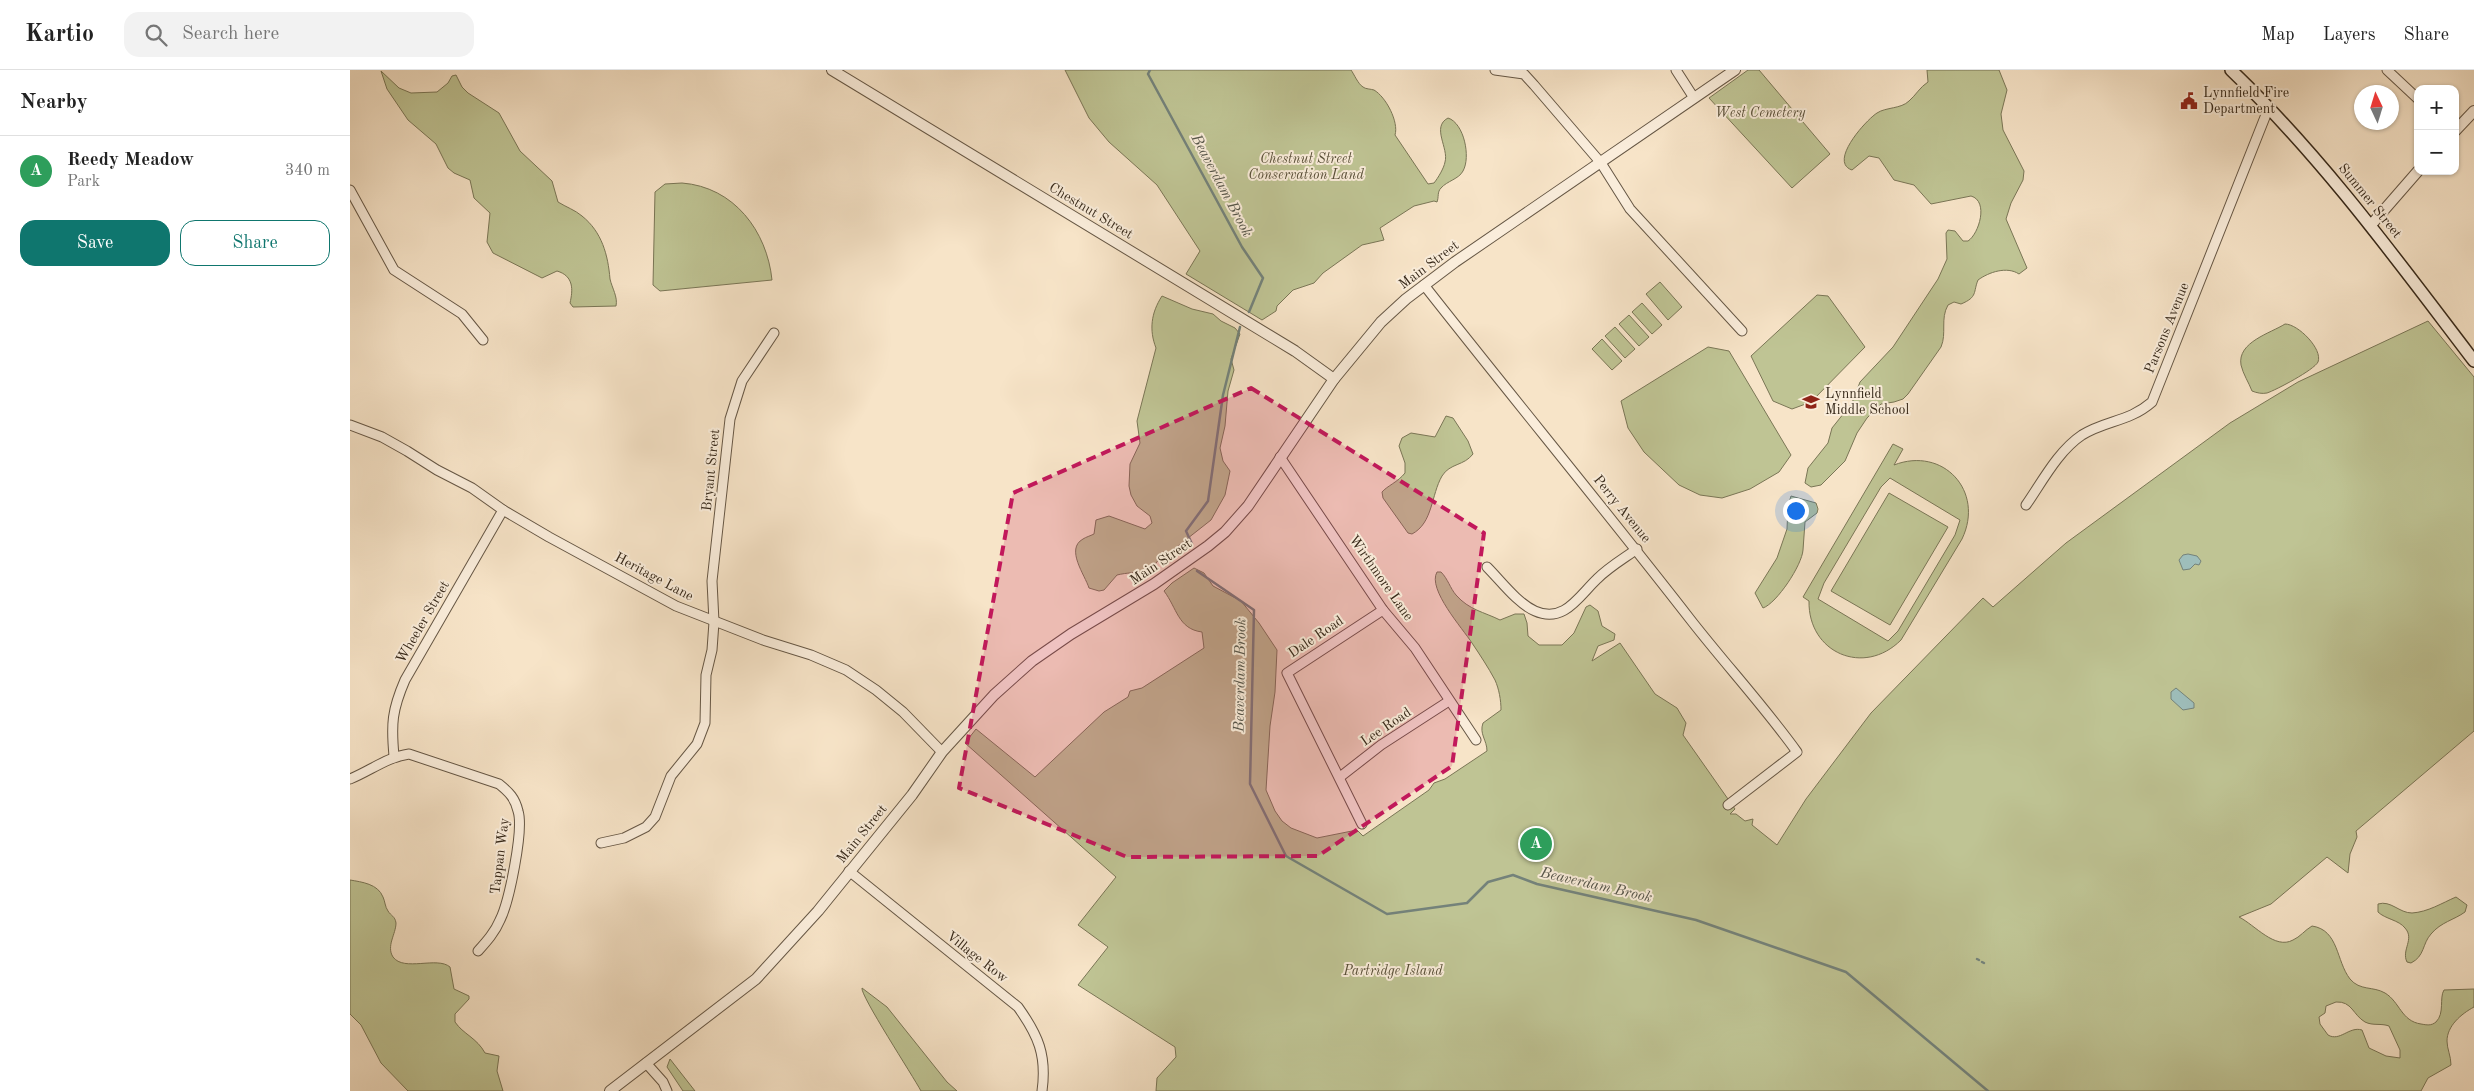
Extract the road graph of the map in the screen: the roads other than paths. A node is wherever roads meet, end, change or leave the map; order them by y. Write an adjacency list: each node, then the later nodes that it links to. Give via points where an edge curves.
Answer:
1 (832, 70): 22 (street, Chestnut Street, via 1295,350)
2 (1494, 70): 7 (street)
3 (1676, 70): 9 (street)
4 (1735, 70): 9 (street, Main Street)
5 (2231, 70): 10 (main road, Summer Street)
6 (2387, 70): 8 (street)
7 (1522, 72): 13 (street)
8 (2414, 95)
9 (1694, 98): 13 (street, Main Street)
10 (2269, 107): 16 (main road, Summer Street); 25 (street, Parsons Avenue, via 2152,402 2129,418 2104,424 2082,435 2066,448)
11 (2474, 111): 12 (street)
12 (2456, 130)
13 (1601, 163): 17 (street, Main Street); 18 (street, via 1630,209)
14 (2415, 175): 16 (street)
15 (350, 190): 20 (street, via 394,270 462,314)
16 (2371, 226): 21 (main road, Summer Street)
17 (1424, 285): 22 (street, Main Street, via 1381,322); 27 (street, Perry Avenue)
18 (1742, 331)
19 (774, 333): 30 (street, Bryant Street, via 742,381 731,412 712,581)
20 (483, 340)
21 (2474, 361)
22 (1334, 379): 24 (street, Main Street)
23 (350, 425): 26 (street, Heritage Lane, via 382,437 472,488)
24 (1280, 458): 29 (street, Wirthmore Lane); 33 (street, Main Street, via 1248,506 1214,542 1154,584 1032,660 994,695)
25 (2026, 505)
26 (503, 510): 30 (street, Heritage Lane, via 676,606); 34 (street, Wheeler Street, via 404,680 394,706)
27 (1637, 549): 28 (street, via 1597,579 1574,605 1555,614 1535,611 1526,605); 37 (street, Perry Avenue, via 1797,752)
28 (1487, 567)
29 (1383, 610): 31 (street, Wirthmore Lane, via 1415,648); 35 (street, Dale Road, via 1287,673)
30 (714, 622): 33 (street, Heritage Lane, via 846,670 896,707); 39 (street, Bryant Street, via 706,675 705,723 697,744 671,776 655,817 646,828 624,838)
31 (1449, 701): 32 (street, Wirthmore Lane); 35 (street, Lee Road, via 1381,745)
32 (1476, 740)
33 (942, 752): 40 (street, Main Street, via 918,787)
34 (394, 756): 36 (street, via 371,771); 41 (street, Tappan Way, via 424,757 499,784 516,803 520,825 507,905 492,935)
35 (1340, 777): 38 (street)
36 (350, 779)
37 (1728, 805)
38 (1362, 824)
39 (601, 843)
40 (849, 871): 42 (street, Main Street, via 818,911 756,979); 45 (street, Village Row, via 1018,1007 1036,1032 1042,1055)
41 (478, 951)
42 (646, 1063): 43 (street, Main Street); 44 (street)
43 (610, 1091)
44 (667, 1091)
45 (1042, 1091)

